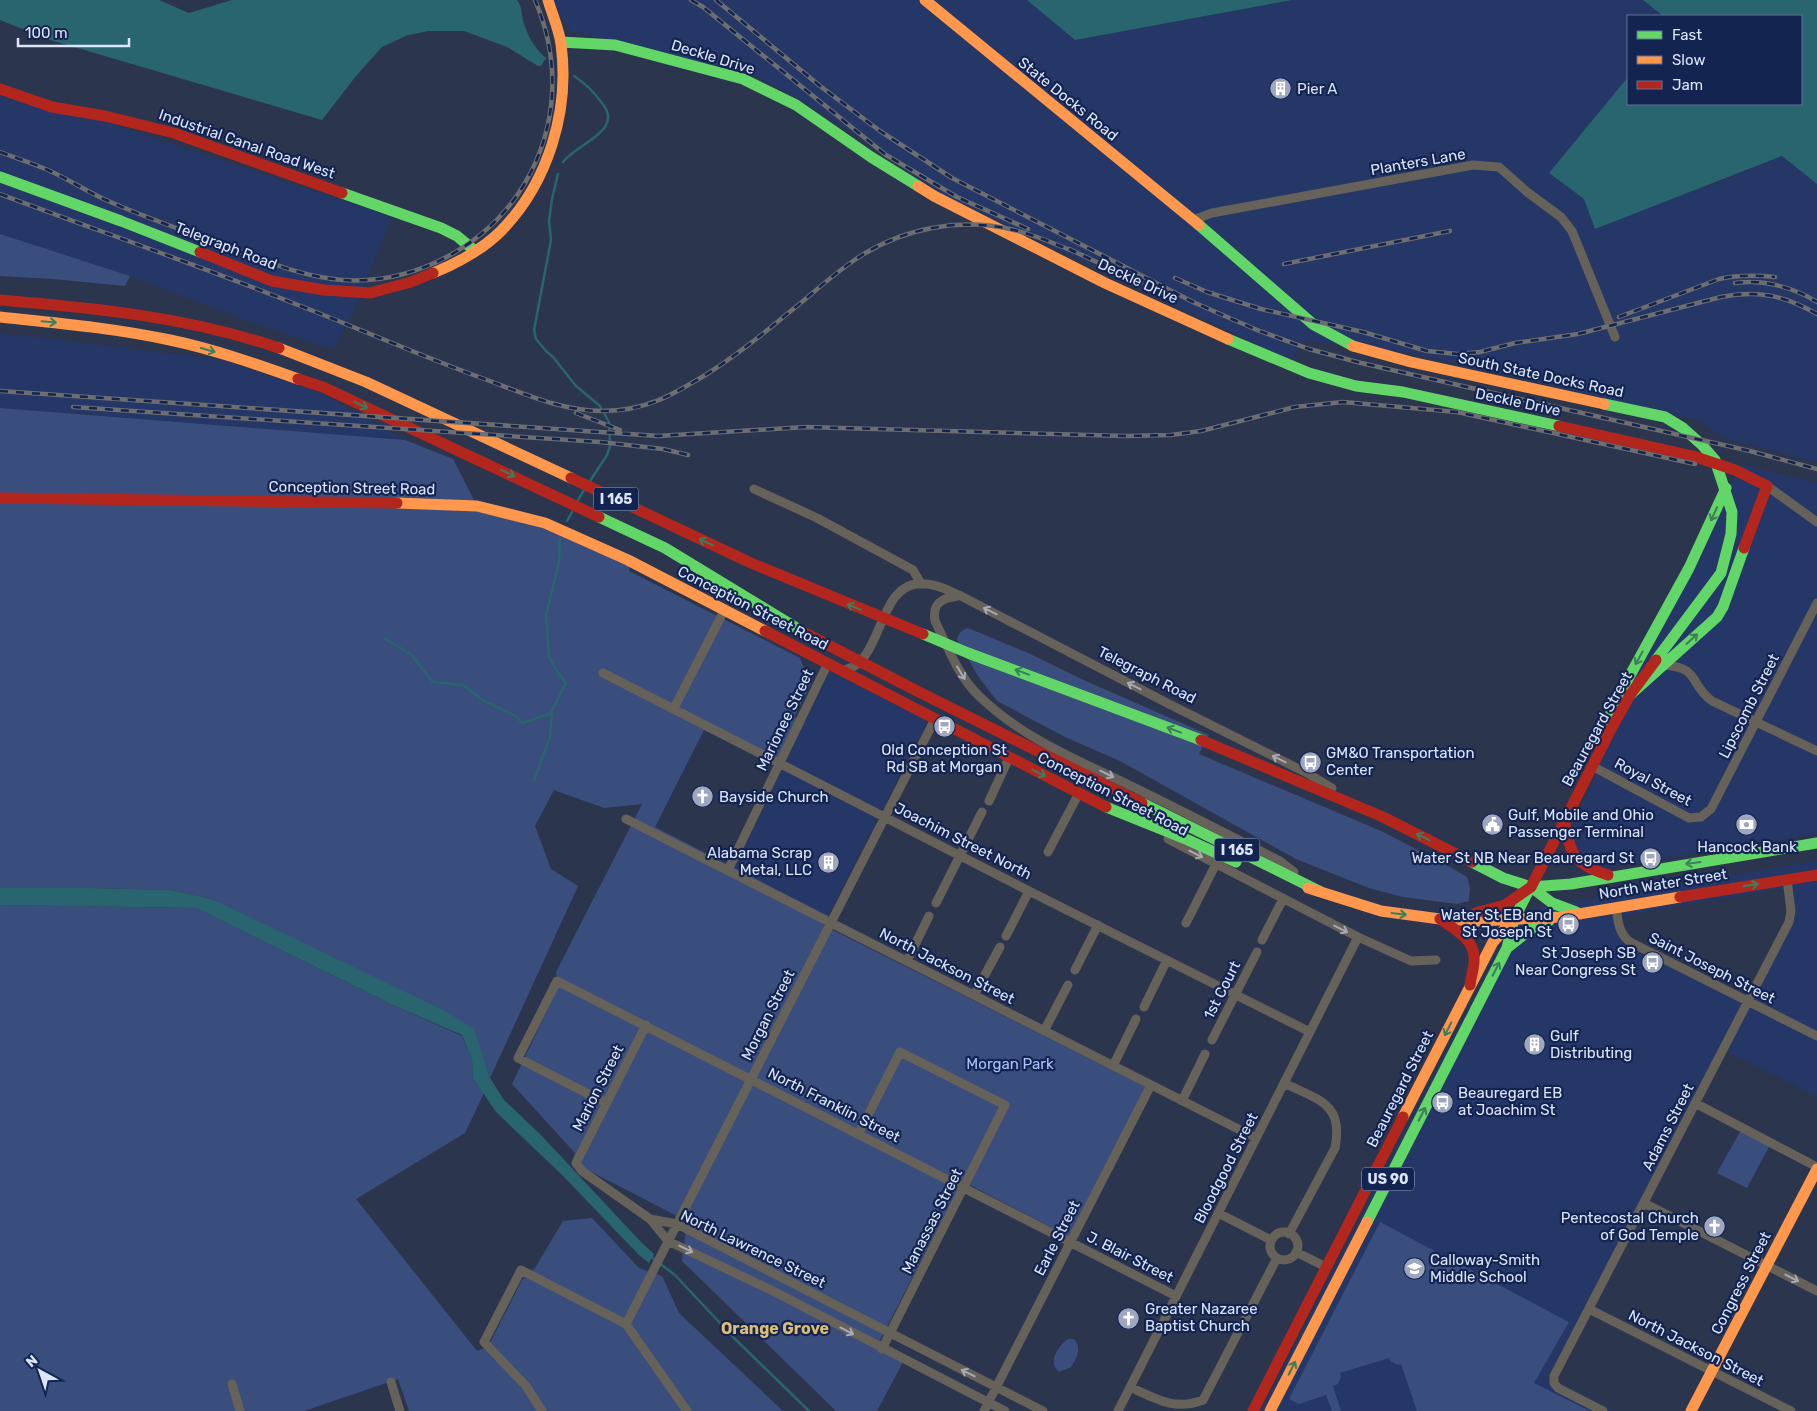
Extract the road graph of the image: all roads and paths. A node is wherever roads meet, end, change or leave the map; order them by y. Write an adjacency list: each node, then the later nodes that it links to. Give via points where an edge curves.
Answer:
1 (548, 0): 3 (main road, Telegraph Road)
2 (926, 0): 6 (main road, State Docks Road)
3 (560, 42): 7 (main road, Telegraph Road, via 563,73 560,119 548,160 520,208 500,232); 11 (main road, Deckle Drive, via 615,45 742,79 796,105 934,196 1105,283 1309,373 1356,386 1403,392 1626,440)
4 (0, 90): 7 (main road, Industrial Canal Road West, via 52,107 174,133 441,228 457,236)
5 (0, 177): 7 (main road, Telegraph Road, via 272,281 324,290 370,293 444,269)
6 (1193, 220): 10 (street, Planters Lane, via 1212,213 1464,167 1499,167 1561,216 1572,231); 20 (main road, South State Docks Road, via 1314,325 1358,348 1634,410 1665,418 1683,428 1715,460 1732,512 1731,534 1721,573)
7 (474, 251)
8 (0, 300): 41 (main road, I 165, one-way to 8, via 1220,748 968,653 751,563 366,382 317,363 194,324 80,307)
9 (0, 317): 57 (main road, I 165, one-way to 57, via 78,324 172,340 322,387 665,548 808,635)
10 (1615, 337)
11 (1735, 470): 12 (main road, Deckle Drive); 31 (main road, one-way to 31, via 1689,568 1611,710)
12 (1767, 486): 15 (street); 23 (main road, one-way to 12, via 1717,617 1723,607)
13 (754, 489): 16 (street, via 817,518 913,570)
14 (0, 498): 19 (main road, Conception Street Road, via 477,506 545,522 628,560)
15 (1817, 522)
16 (921, 584): 17 (street, Telegraph Road); 21 (street, via 907,586 896,596)
17 (961, 596): 41 (street, Telegraph Road, one-way to 17, via 1307,773); 57 (street, one-way to 57, via 944,598 934,615 965,680 994,709 1042,743 1280,861)
18 (1817, 603): 30 (street, Lipscomb Street)
19 (724, 611): 22 (main road, Conception Street Road); 28 (street)
20 (1672, 637): 27 (main road, Beauregard Street)
21 (868, 652): 24 (street, via 856,666); 26 (street, via 870,673 876,685)
22 (828, 663): 24 (main road, Conception Street Road); 34 (street, Marionee Street)
23 (1664, 665): 27 (main road); 30 (street, via 1688,671 1709,699)
24 (840, 670): 26 (main road, Conception Street Road)
25 (603, 673): 28 (street, Joachim Street North)
26 (887, 694): 29 (main road, Conception Street Road)
27 (1630, 695): 31 (main road, Beauregard Street)
28 (674, 708): 34 (street, Joachim Street North)
29 (935, 719): 33 (main road, Conception Street Road); 40 (street, Morgan Street)
30 (1757, 722): 32 (street); 42 (street, Lipscomb Street, via 1711,809)
31 (1611, 728): 35 (main road, Beauregard Street)
32 (1817, 751)
33 (1010, 758): 36 (main road, Conception Street Road, one-way to 36); 37 (street)
34 (780, 763): 40 (street, Joachim Street North); 51 (street, Marionee Street)
35 (1592, 766): 42 (street, Royal Street, via 1689,818); 44 (main road, Beauregard Street)
36 (1079, 793): 38 (main road, Conception Street Road); 48 (street)
37 (989, 801)
38 (1106, 808): 50 (street, Conception Street Road, one-way to 50); 57 (main road, via 1264,874)
39 (982, 812): 49 (street)
40 (886, 816): 49 (street, Joachim Street North); 66 (street, Morgan Street)
41 (1383, 817): 55 (main road, Telegraph Road, one-way to 41, via 1503,878)
42 (1701, 817)
43 (626, 819): 51 (street, North Jackson Street)
44 (1564, 822): 53 (main road, via 1571,853 1579,863); 55 (main road, Beauregard Street)
45 (1817, 843): 46 (main road, North Water Street)
46 (1793, 846): 47 (main road); 53 (main road, North Water Street, one-way to 53)
47 (1817, 849)
48 (1048, 852)
49 (960, 855): 56 (street, Joachim Street North); 59 (street)
50 (1216, 864): 58 (street, Conception Street Road); 67 (street)
51 (728, 870): 66 (street, North Jackson Street)
52 (1817, 874): 54 (main road, North Water Street)
53 (1613, 876): 55 (main road, North Water Street)
54 (1787, 879): 60 (main road, North Water Street, one-way to 54); 83 (street, Adams Street, via 1791,911 1789,922)
55 (1531, 887): 61 (main road, via 1550,904); 64 (main road, via 1510,904 1492,911); 65 (main road, Beauregard Street)
56 (1029, 891): 68 (street, Joachim Street North); 69 (street)
57 (1319, 891): 64 (main road, US 90, one-way to 64, via 1381,911)
58 (1283, 899): 70 (street, Conception Street Road, one-way to 70); 71 (street)
59 (936, 903)
60 (1616, 907): 61 (main road, North Water Street); 83 (street, Saint Joseph Street, via 1620,930 1625,938)
61 (1579, 913): 63 (main road, North Water Street)
62 (929, 916): 77 (street)
63 (1560, 917): 65 (main road, North Water Street); 73 (main road, via 1531,929)
64 (1440, 919): 65 (main road, North Water Street); 80 (main road, US 90, via 1462,936 1474,953)
65 (1514, 920): 73 (main road, Beauregard Street / US 90); 80 (main road, Beauregard Street, via 1493,942)
66 (831, 922): 77 (street, North Jackson Street); 93 (street, Morgan Street)
67 (1186, 923)
68 (1098, 925): 75 (street, Joachim Street North); 78 (street)
69 (1006, 936)
70 (1358, 938): 76 (street, Conception Street Road, via 1412,961); 88 (street, Bloodgood Street)
71 (1262, 940)
72 (1000, 947): 82 (street)
73 (1507, 948): 104 (main road, Beauregard Street / US 90, one-way to 73)
74 (1257, 952): 81 (street, 1st Court)
75 (1167, 960): 81 (street, Joachim Street North); 84 (street)
76 (1436, 960)
77 (907, 961): 82 (street, North Jackson Street)
78 (1075, 970)
79 (1068, 985): 87 (street)
80 (1470, 985): 96 (main road, Beauregard Street / US 90, one-way to 96)
81 (1235, 994): 88 (street, Joachim Street North); 90 (street, 1st Court)
82 (974, 995): 87 (street, North Jackson Street)
83 (1748, 1001): 89 (street, Saint Joseph Street); 99 (street, Adams Street)
84 (1144, 1007)
85 (1136, 1019): 92 (street)
86 (646, 1025): 93 (street, North Franklin Street); 98 (street, Marion Street); 98 (street, North Franklin Street, via 557,980 518,1058)
87 (1044, 1031): 92 (street, North Jackson Street)
88 (1310, 1032): 94 (street, Bloodgood Street)
89 (1817, 1036)
90 (1212, 1040)
91 (1205, 1054): 97 (street)
92 (1113, 1066): 95 (street, North Jackson Street)
93 (751, 1079): 100 (street, North Franklin Street); 108 (street, Morgan Street)
94 (1284, 1083): 101 (street, Bloodgood Street); 109 (street, via 1330,1107 1338,1134 1335,1148)
95 (1151, 1086): 97 (street, North Jackson Street); 112 (street, Earle Street)
96 (1416, 1091): 104 (main road, via 1407,1124 1375,1189); 116 (main road, Beauregard Street / US 90)
97 (1182, 1101): 101 (street, North Jackson Street)
98 (606, 1103): 107 (street, Marion Street, via 576,1163 582,1171)
99 (1695, 1103): 102 (street); 105 (street, Adams Street)
100 (859, 1133): 103 (street, North Franklin Street); 103 (street, Manassas Street, via 900,1052 1005,1105)
101 (1256, 1138): 106 (street, Bloodgood Street)
102 (1817, 1168): 115 (main road, Congress Street)
103 (964, 1188): 112 (street, North Franklin Street); 122 (street, Manassas Street)
104 (1378, 1200): 119 (main road, via 1364,1210 1328,1279); 138 (main road, Beauregard Street / US 90, one-way to 104)
105 (1644, 1202): 115 (street); 120 (street, Adams Street)
106 (1218, 1213): 110 (street); 118 (street, Bloodgood Street)
107 (650, 1219): 108 (street, North Lawrence Street); 111 (street, North Lawrence Street)
108 (677, 1224): 111 (street, Morgan Street); 122 (street, North Lawrence Street)
109 (1289, 1234): 110 (street, via 1281,1233); 113 (street, via 1297,1243)
110 (1272, 1240): 114 (street, via 1271,1252)
111 (668, 1241): 121 (street, Morgan Street); 123 (street, North Lawrence Street, one-way to 123, via 771,1290)
112 (1071, 1241): 118 (street, J. Blair Street); 128 (street, Earle Street)
113 (1296, 1252): 114 (street, via 1290,1258); 116 (street)
114 (1277, 1258): 127 (street, via 1203,1400 1181,1408 1169,1406)
115 (1767, 1265): 117 (street, one-way to 117); 124 (main road, Congress Street)
116 (1326, 1267): 119 (main road, Beauregard Street / US 90)
117 (1817, 1291)
118 (1176, 1296): 127 (street, Bloodgood Street)
119 (1305, 1309): 137 (main road, Beauregard Street / US 90)
120 (1590, 1309): 124 (street, North Jackson Street); 139 (street, Adams Street, via 1554,1376 1554,1383)
121 (626, 1324): 130 (street); 133 (street, via 520,1270 484,1342 526,1386)
122 (890, 1333): 123 (street, Manassas Street); 128 (street, North Lawrence Street, one-way to 122)
123 (882, 1349): 129 (street, North Lawrence Street)
124 (1712, 1371): 140 (main road, Congress Street); 141 (street, North Jackson Street)
125 (391, 1382): 132 (street)
126 (232, 1384): 131 (street)
127 (1130, 1386): 136 (street, Bloodgood Street)
128 (997, 1387): 129 (street, Earle Street); 135 (street, North Lawrence Street)
129 (987, 1407): 134 (street, North Lawrence Street)
130 (683, 1410)
131 (240, 1411)
132 (400, 1411)
133 (542, 1411)
134 (1004, 1411)
135 (1043, 1411)
136 (1118, 1411)
137 (1253, 1411)
138 (1270, 1411)
139 (1603, 1411)
140 (1691, 1411)
141 (1790, 1411)

